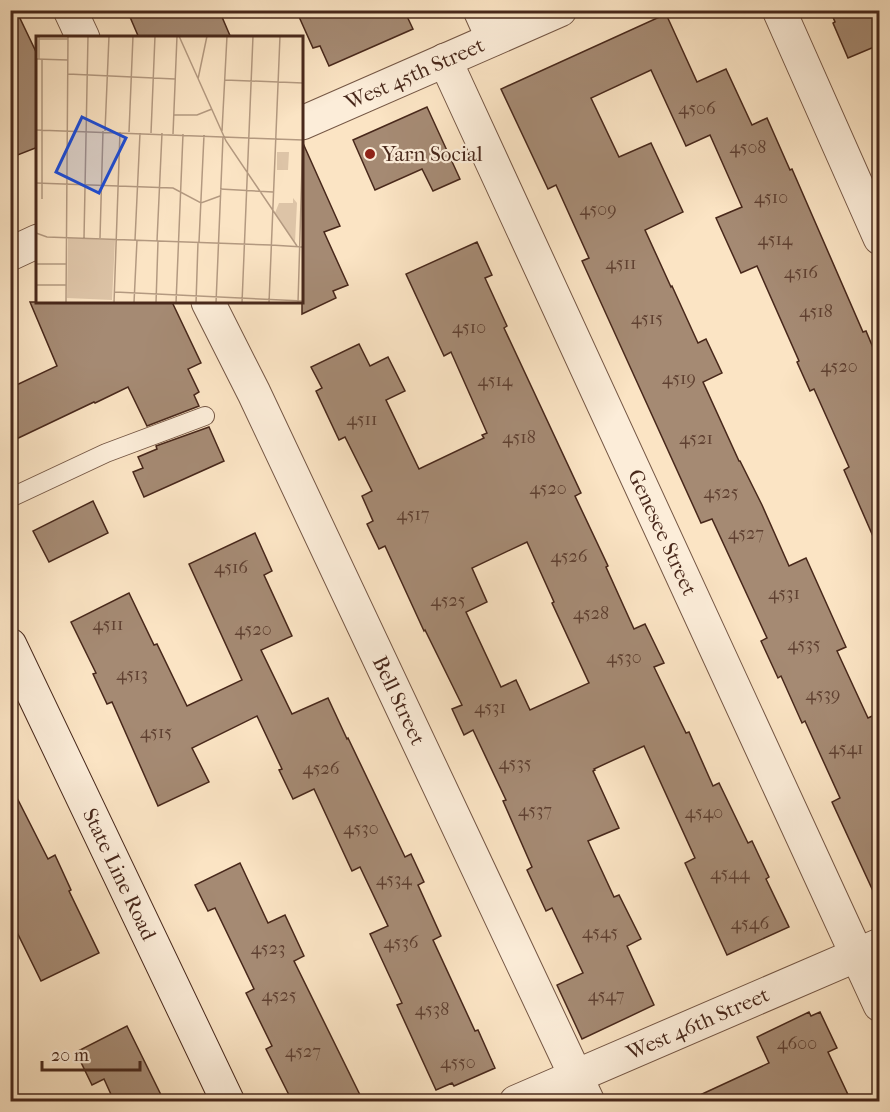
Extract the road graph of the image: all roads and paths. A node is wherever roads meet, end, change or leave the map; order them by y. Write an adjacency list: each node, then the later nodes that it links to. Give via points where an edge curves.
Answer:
1 (70, 10): 5 (street)
2 (560, 10): 4 (street, West 45th Street)
3 (779, 10): 8 (street)
4 (487, 25): 6 (street, West 45th Street)
5 (82, 36)
6 (445, 60): 7 (street, West 45th Street); 15 (street, Genesee Street)
7 (303, 123)
8 (879, 238)
9 (36, 242): 10 (street)
10 (10, 254)
11 (209, 303): 17 (street, Bell Street)
12 (205, 416): 13 (lane, via 106,453)
13 (10, 498)
14 (10, 645): 18 (street, State Line Road)
15 (868, 950): 16 (street, Genesee Street); 17 (street, West 46th Street)
16 (879, 1005)
17 (582, 1089): 19 (street, West 46th Street)
18 (228, 1101)
19 (516, 1101)

